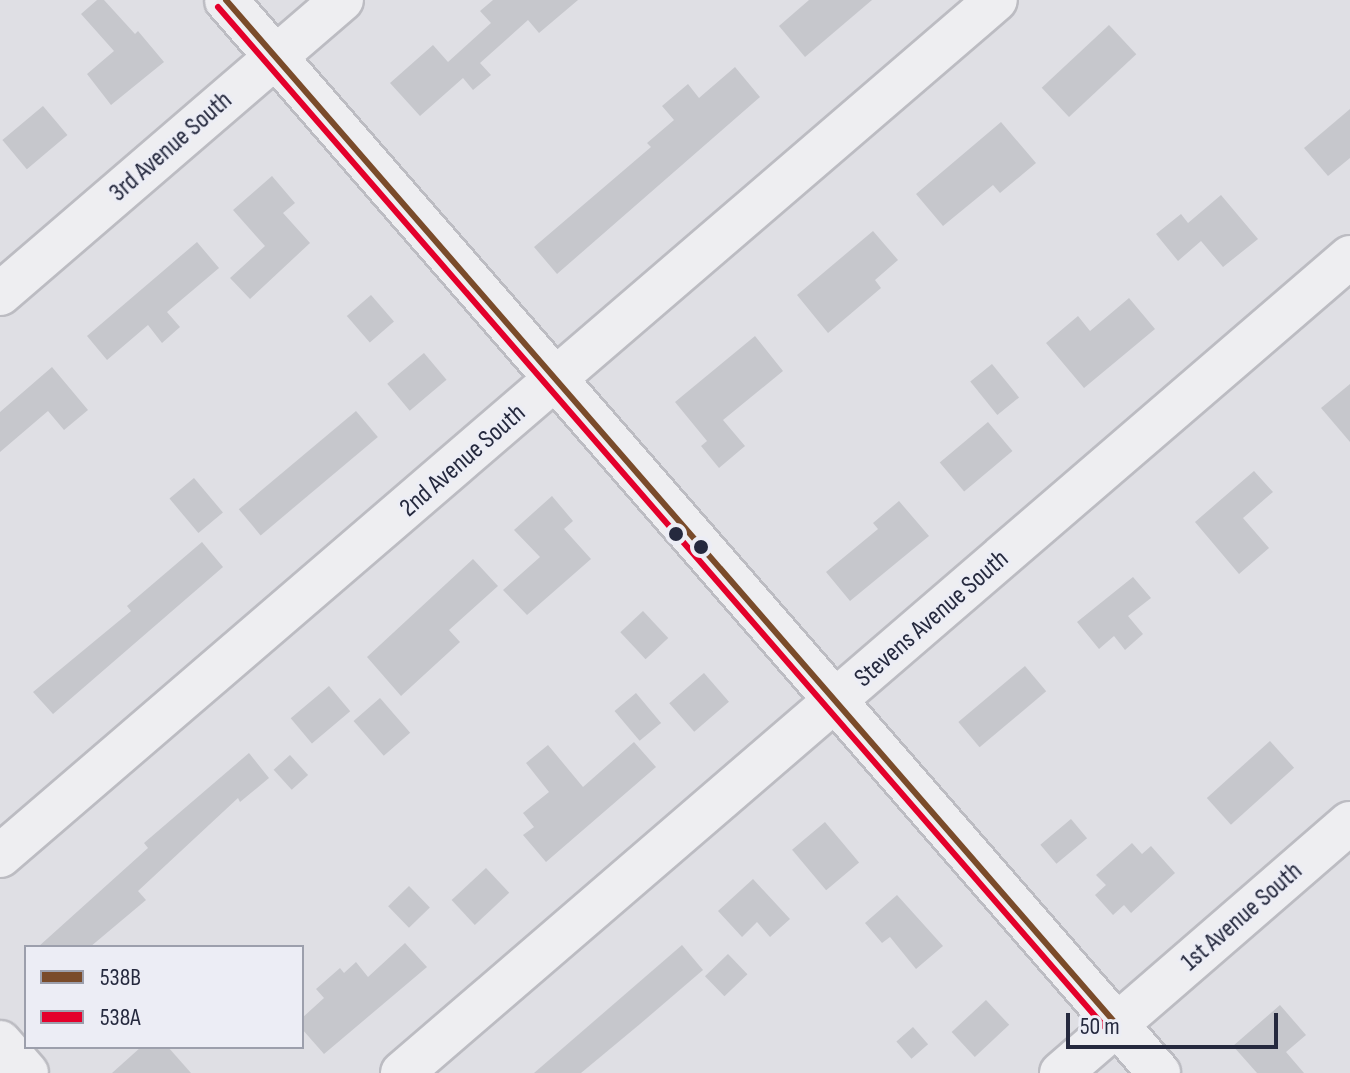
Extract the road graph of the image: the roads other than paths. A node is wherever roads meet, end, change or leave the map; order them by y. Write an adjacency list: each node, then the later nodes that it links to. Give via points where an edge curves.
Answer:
1 (226, 0): 4 (street)
2 (342, 0): 4 (street, 3rd Avenue South)
3 (996, 0): 7 (street, 2nd Avenue South)
4 (276, 58): 6 (street, 3rd Avenue South); 7 (street)
5 (1350, 257): 8 (street, Stevens Avenue South)
6 (0, 294)
7 (557, 381): 8 (street); 10 (street, 2nd Avenue South)
8 (836, 702): 11 (street); 14 (street, Stevens Avenue South)
9 (1350, 823): 11 (street, 1st Avenue South)
10 (0, 856)
11 (1117, 1025): 15 (street, 1st Avenue South); 16 (street)
12 (0, 1042): 13 (street)
13 (27, 1073)
14 (402, 1073)
15 (1061, 1073)
16 (1159, 1073)

